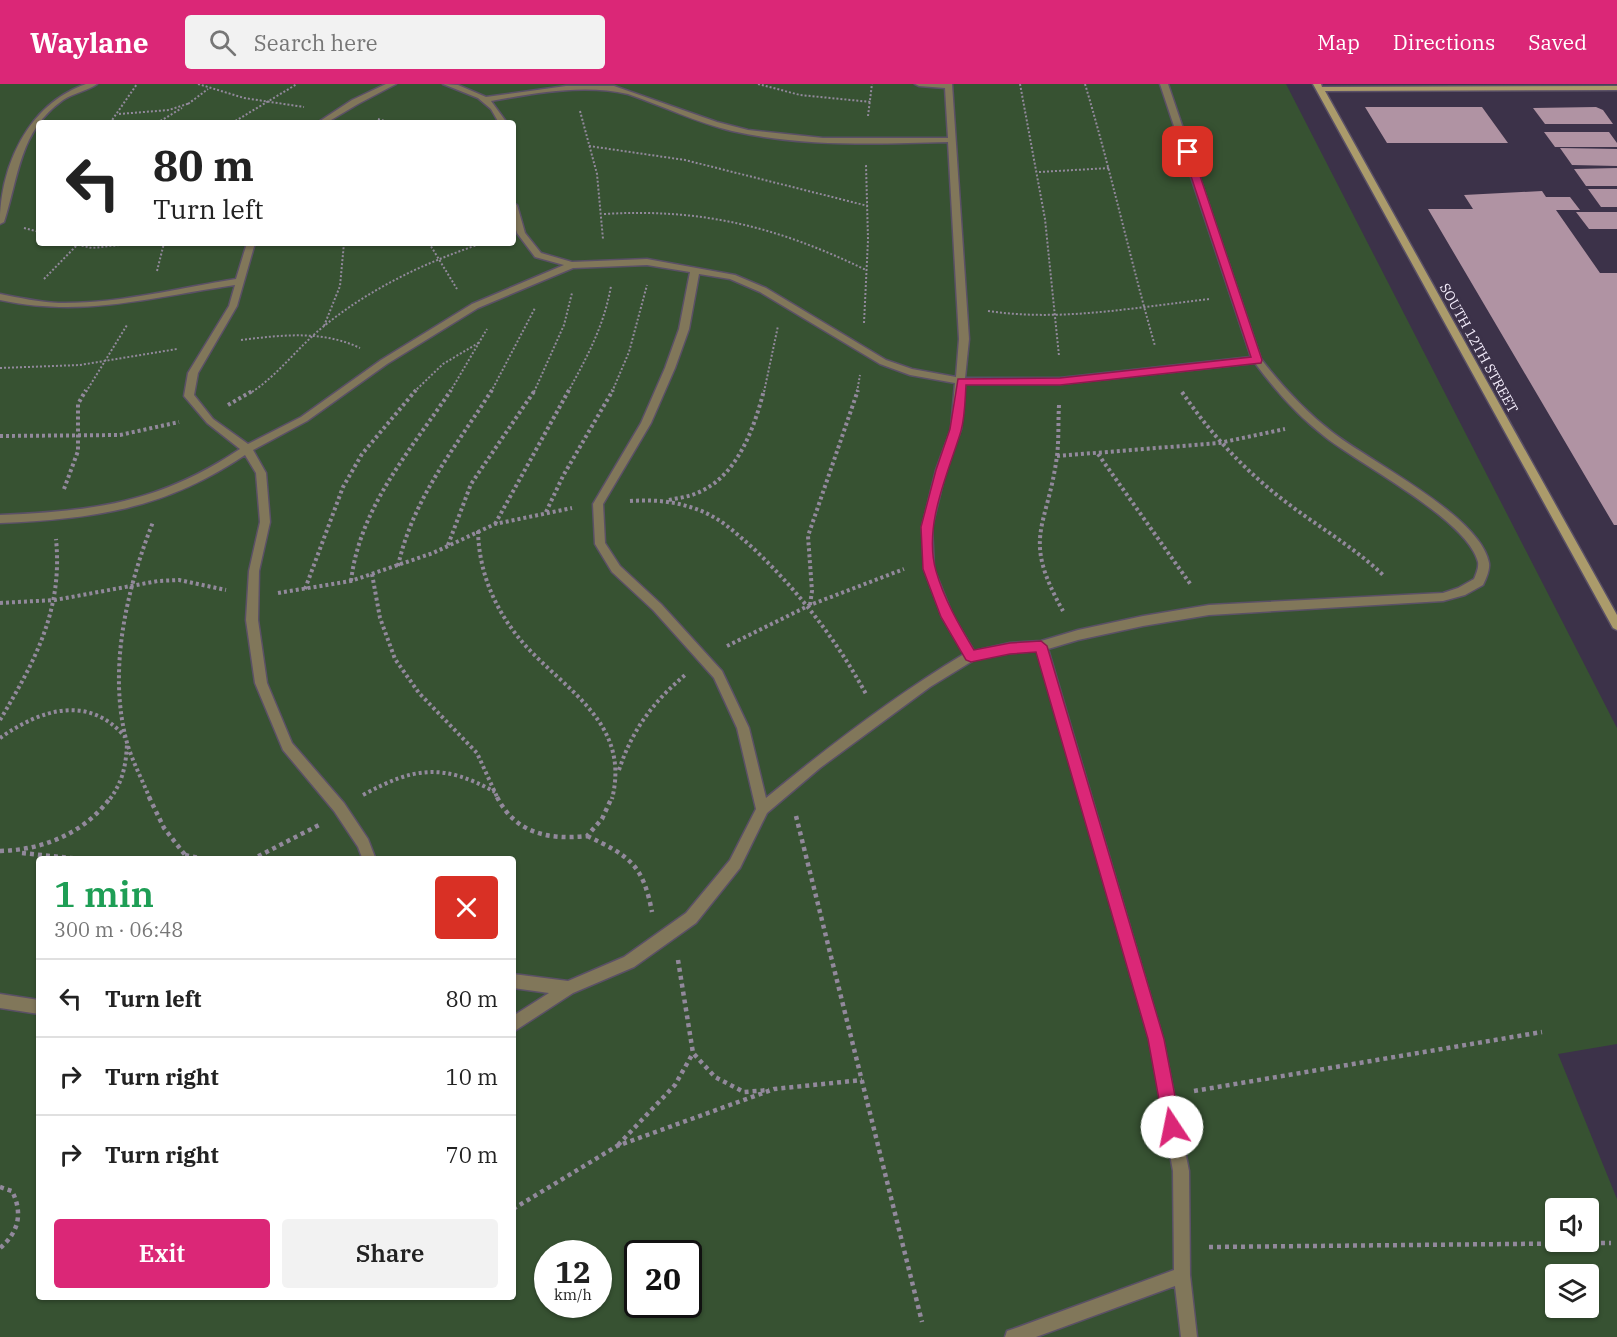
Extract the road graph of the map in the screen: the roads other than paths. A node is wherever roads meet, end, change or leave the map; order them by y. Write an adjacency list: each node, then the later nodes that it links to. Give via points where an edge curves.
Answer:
1 (93, 84): 10 (lane, via 74,89)
2 (392, 84): 11 (lane)
3 (447, 84): 9 (lane)
4 (919, 84): 6 (lane)
5 (1164, 84): 22 (lane)
6 (948, 85): 14 (lane)
7 (1318, 87): 8 (street); 26 (street, SOUTH 12TH STREET)
8 (1615, 87)
9 (487, 99): 12 (lane); 14 (lane, via 546,88 596,86 614,88 747,132 866,141)
10 (38, 120)
11 (326, 120)
12 (502, 120)
13 (36, 122): 16 (lane, via 22,142)
14 (949, 140): 23 (lane, via 954,157 964,339)
15 (516, 215): 18 (lane, via 521,232 538,255)
16 (0, 222)
17 (250, 246): 20 (lane)
18 (572, 265): 19 (lane, via 647,262); 24 (lane, via 475,306 384,362 304,419)
19 (694, 271): 23 (lane, via 732,277 784,302 863,351 910,372); 29 (lane, via 684,329 670,368 646,423 598,504 600,544 616,569 657,607 718,675 743,728)
20 (241, 281): 21 (lane, via 98,303 60,305); 24 (lane, via 233,306 194,373 189,396 205,415)
21 (0, 297)
22 (1257, 360): 23 (lane, via 1060,381); 27 (lane, via 1310,420 1452,520 1474,543 1484,564 1479,582 1443,597 1209,610 1078,635)
23 (962, 381): 28 (lane, via 956,429 927,527 929,569 948,617)
24 (247, 449): 25 (lane, via 221,468 175,491 121,509); 30 (lane, via 261,473 265,522 254,571 252,620 261,683 287,746 339,807)
25 (0, 519)
26 (1617, 625)
27 (1041, 646): 28 (lane); 36 (lane, via 1156,1039 1180,1171)
28 (971, 656): 29 (lane, via 926,682)
29 (762, 809): 32 (lane, via 735,864 691,918 629,962)
30 (368, 856)
31 (516, 981): 32 (lane)
32 (568, 988): 35 (lane)
33 (0, 1001): 34 (lane)
34 (36, 1007)
35 (516, 1023)
36 (1182, 1275): 37 (lane); 38 (lane)
37 (1013, 1337)
38 (1189, 1337)

